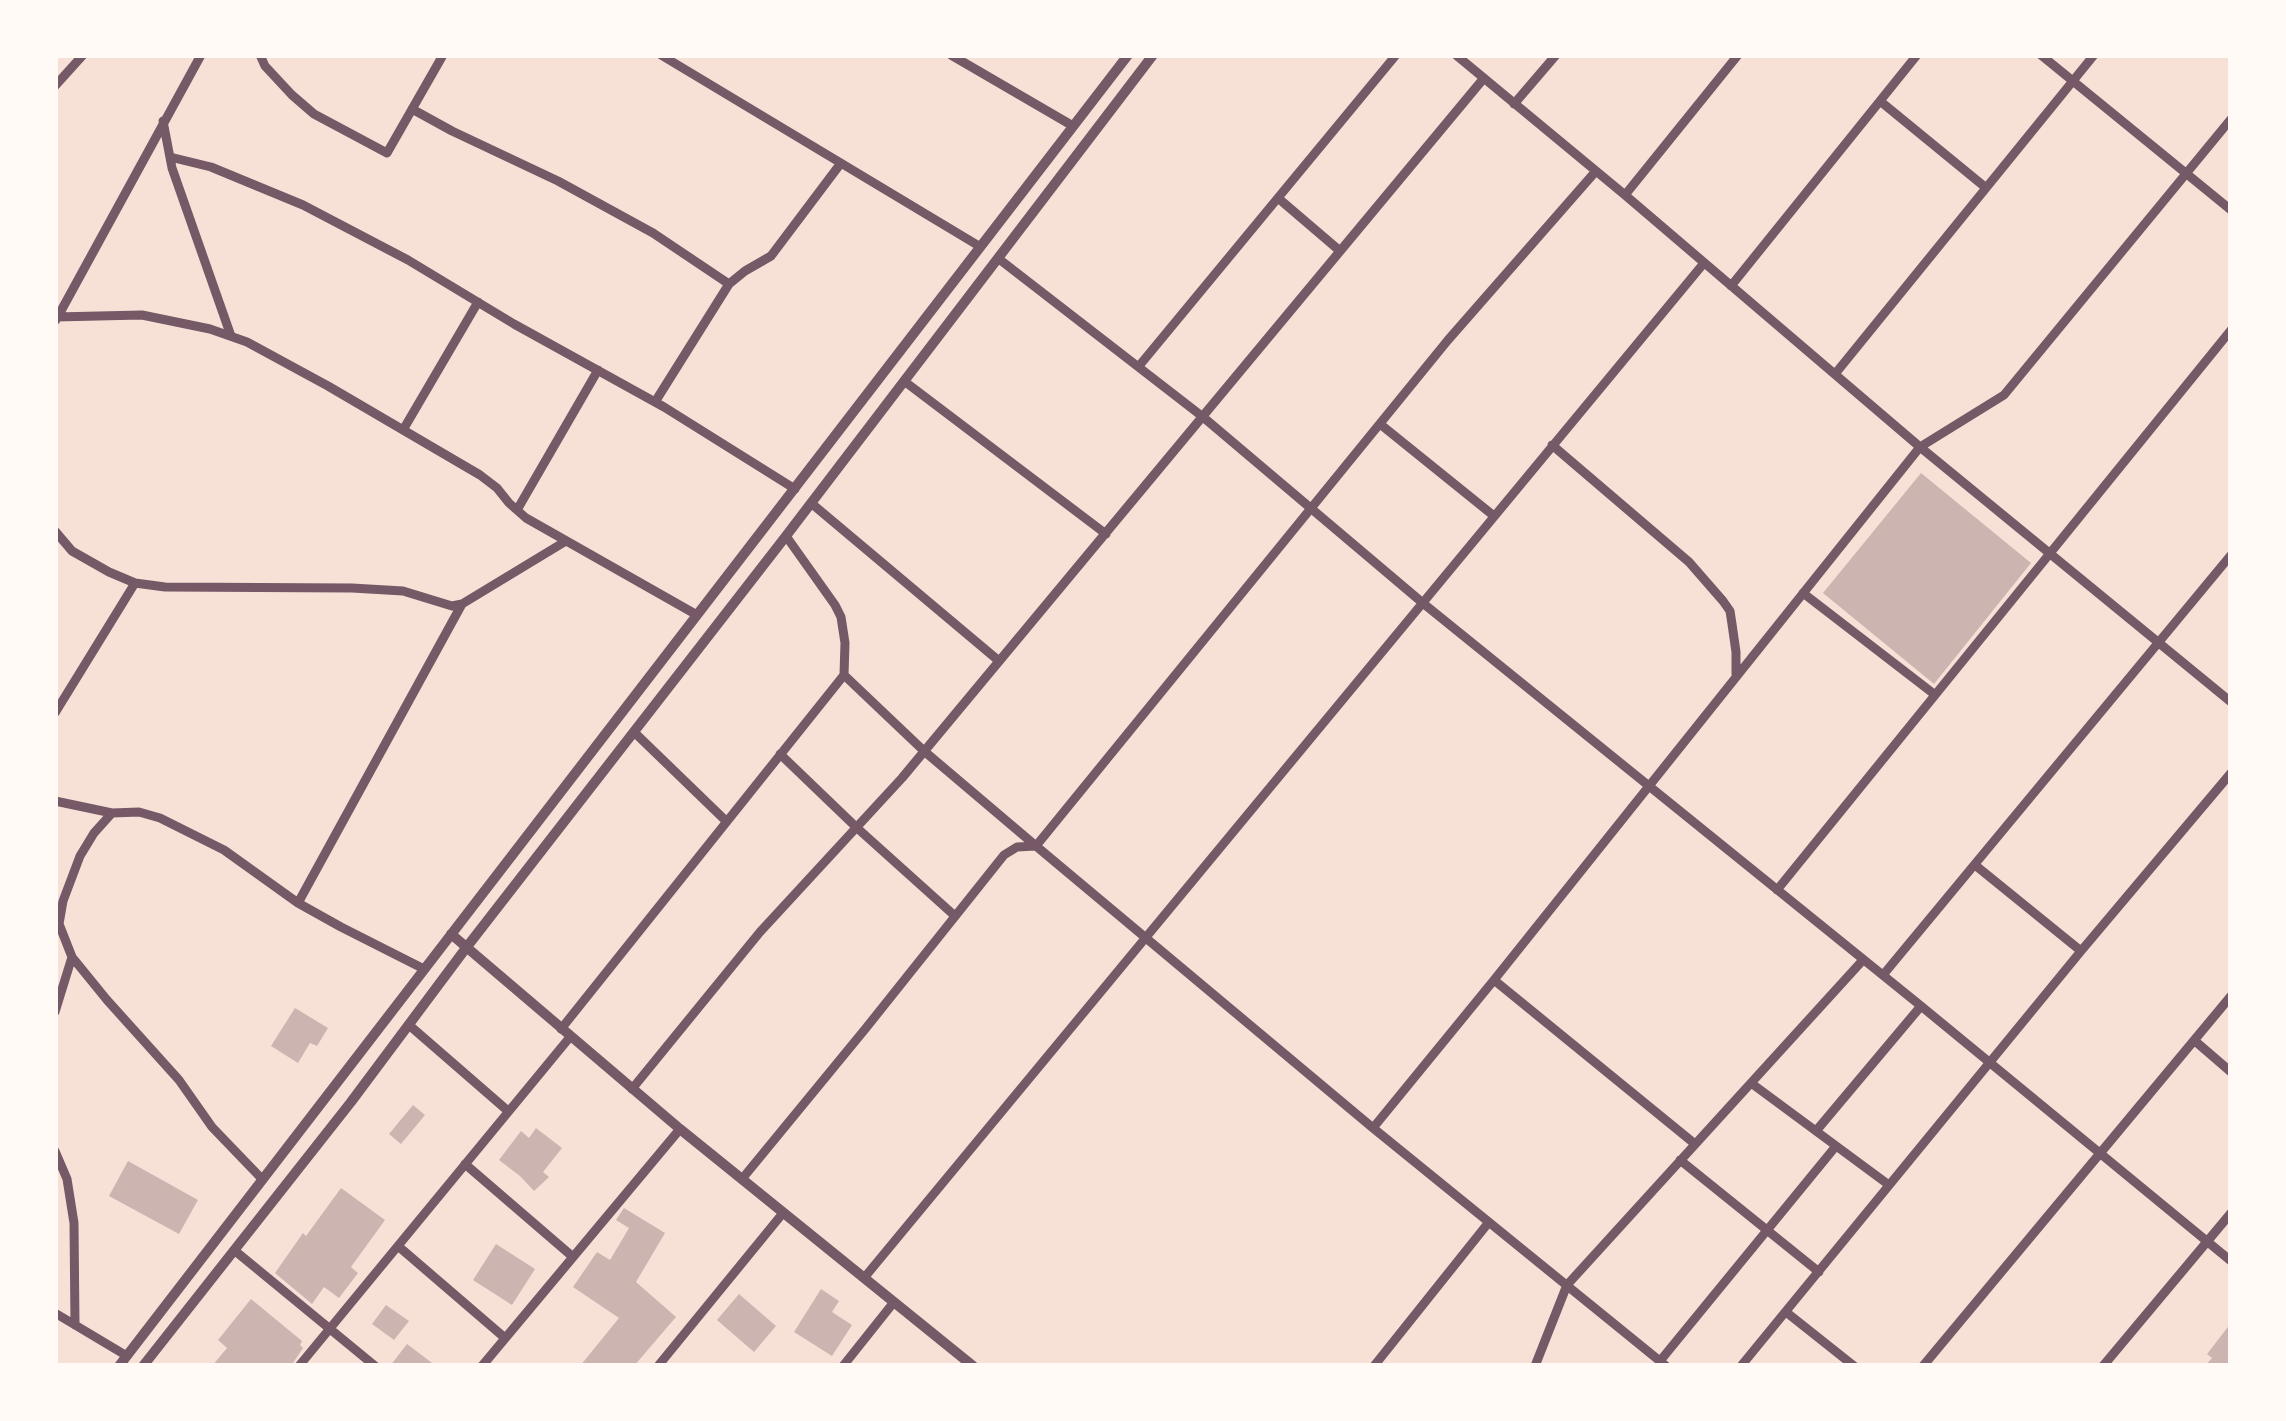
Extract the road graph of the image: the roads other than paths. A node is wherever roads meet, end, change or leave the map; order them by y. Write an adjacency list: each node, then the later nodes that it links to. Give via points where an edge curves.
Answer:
1 (83, 55): 18 (street)
2 (201, 55): 23 (street)
3 (260, 55): 21 (street, via 314,114 387,153)
4 (443, 55): 21 (street)
5 (660, 55): 26 (street)
6 (951, 55): 24 (street)
7 (1128, 55): 24 (street)
8 (1153, 55): 35 (street)
9 (1396, 55): 31 (street)
10 (1456, 55): 16 (street)
11 (1556, 55): 20 (street)
12 (1738, 55): 30 (street)
13 (1917, 55): 19 (street)
14 (2042, 55): 17 (street)
15 (2094, 55): 17 (street)
16 (1484, 78): 20 (street); 34 (street)
17 (2073, 80): 28 (street); 29 (street)
18 (55, 86)
19 (1880, 101): 29 (street); 38 (street)
20 (1514, 104): 27 (street)
21 (412, 110): 37 (street, via 654,233)
22 (2231, 119): 28 (street)
23 (163, 121): 25 (street); 40 (street)
24 (1073, 126): 33 (street)
25 (170, 156): 39 (street, via 303,205); 42 (street)
26 (841, 163): 33 (street); 37 (street, via 771,256)
27 (1596, 171): 30 (street); 49 (street)
28 (2187, 174): 32 (street); 52 (street, via 2004,395)
29 (1985, 187): 45 (street)
30 (1625, 195): 36 (street)
31 (1278, 198): 34 (street); 43 (street)
32 (2231, 210)
33 (980, 246): 53 (street)
34 (1340, 251): 48 (street)
35 (999, 259): 43 (street); 46 (street)
36 (1704, 262): 38 (street); 51 (street)
37 (729, 284): 47 (street)
38 (1732, 286): 45 (street)
39 (478, 302): 44 (street); 50 (street)
40 (56, 318): 42 (street, via 142,315)
41 (2231, 330): 62 (street)
42 (231, 336): 50 (street)
43 (1139, 366): 48 (street)
44 (598, 370): 47 (street); 56 (street)
45 (1834, 374): 52 (street)
46 (904, 381): 54 (street); 59 (street)
47 (655, 402): 53 (street)
48 (1203, 417): 55 (street); 59 (street)
49 (1380, 424): 55 (street); 57 (street)
50 (403, 430): 56 (street, via 480,475)
51 (1552, 446): 57 (street); 72 (street, via 1675,549 1723,601 1730,612)
52 (1920, 447): 62 (street); 65 (street)
53 (795, 489): 68 (street)
54 (811, 503): 60 (street); 70 (street)
55 (1312, 508): 67 (street); 85 (street)
56 (517, 510): 61 (street)
57 (1494, 516): 67 (street)
58 (55, 531): 64 (street, via 72,550)
59 (1106, 534): 70 (street)
60 (786, 536): 71 (street, via 836,604); 76 (street)
61 (566, 540): 66 (street); 68 (street)
62 (2050, 552): 69 (street); 73 (street)
63 (2231, 555): 69 (street)
64 (136, 582): 66 (street, via 402,591); 75 (street)
65 (1803, 593): 72 (street); 73 (street)
66 (462, 604): 88 (street)
67 (1424, 604): 80 (street); 91 (street)
68 (697, 615): 90 (street)
69 (2159, 641): 74 (street); 86 (street)
70 (999, 661): 77 (street)
71 (844, 674): 77 (street); 78 (street)
72 (1736, 676): 80 (street)
73 (1934, 694): 87 (street)
74 (2231, 702)
75 (55, 713)
76 (634, 732): 83 (street); 92 (street)
77 (924, 751): 84 (street); 85 (street)
78 (780, 754): 83 (street); 84 (street)
79 (2231, 772): 93 (street)
80 (1649, 784): 87 (street); 98 (street)
81 (55, 801): 82 (street)
82 (112, 813): 88 (street, via 160,818 224,850); 94 (street, via 80,856 63,901 59,924)
83 (726, 821): 103 (street)
84 (856, 828): 89 (street); 108 (street)
85 (1036, 846): 89 (street, via 1004,855); 91 (street)
86 (1974, 865): 93 (street); 97 (street)
87 (1777, 890): 95 (street)
88 (298, 902): 96 (street)
89 (955, 916): 119 (street)
90 (451, 934): 92 (street); 96 (street)
91 (1147, 937): 110 (street); 132 (street)
92 (466, 948): 102 (street); 103 (street)
93 (2081, 952): 105 (street)
94 (72, 957): 101 (street); 120 (street)
95 (1863, 960): 97 (street); 107 (street)
96 (424, 969): 120 (street)
97 (1883, 976): 100 (street)
98 (1494, 980): 110 (street); 113 (street)
99 (2231, 996): 104 (street)
100 (1921, 1006): 105 (street); 112 (street)
101 (55, 1012)
102 (408, 1025): 109 (street); 128 (street)
103 (565, 1033): 108 (street); 109 (street)
104 (2195, 1041): 106 (street); 116 (street)
105 (1990, 1064): 116 (street); 121 (street)
106 (2231, 1072)
107 (1751, 1083): 112 (street); 113 (street)
108 (632, 1088): 111 (street)
109 (508, 1111): 118 (street)
110 (1373, 1128): 124 (street)
111 (680, 1129): 119 (street); 129 (street)
112 (1816, 1132): 114 (street)
113 (1695, 1144): 117 (street)
114 (1836, 1146): 121 (street); 125 (street)
115 (55, 1151): 137 (street, via 74,1223)
116 (2101, 1154): 126 (street); 154 (street)
117 (1680, 1160): 125 (street); 133 (street)
118 (465, 1164): 127 (street); 129 (street)
119 (742, 1179): 122 (street)
120 (262, 1180): 140 (street)
121 (1889, 1185): 131 (street)
122 (782, 1213): 132 (street); 147 (street)
123 (2231, 1213): 126 (street)
124 (1489, 1222): 133 (street); 150 (street)
125 (1767, 1230): 131 (street); 141 (street)
126 (2208, 1241): 130 (street); 155 (street)
127 (398, 1246): 138 (street); 139 (street)
128 (234, 1250): 138 (street); 143 (street)
129 (573, 1257): 139 (street)
130 (2231, 1261)
131 (1819, 1272): 135 (street)
132 (864, 1278): 134 (street)
133 (1566, 1285): 141 (street); 151 (street)
134 (894, 1302): 148 (street); 149 (street)
135 (1786, 1312): 152 (street); 153 (street)
136 (55, 1313): 137 (street)
137 (75, 1325): 140 (street)
138 (330, 1328): 144 (street); 145 (street)
139 (506, 1338): 146 (street)
140 (126, 1356): 142 (street)
141 (1663, 1363)
142 (118, 1366)
143 (143, 1366)
144 (299, 1366)
145 (375, 1366)
146 (482, 1366)
147 (658, 1366)
148 (843, 1366)
149 (973, 1366)
150 (1374, 1366)
151 (1535, 1366)
152 (1741, 1366)
153 (1854, 1366)
154 (1923, 1366)
155 (2103, 1366)

